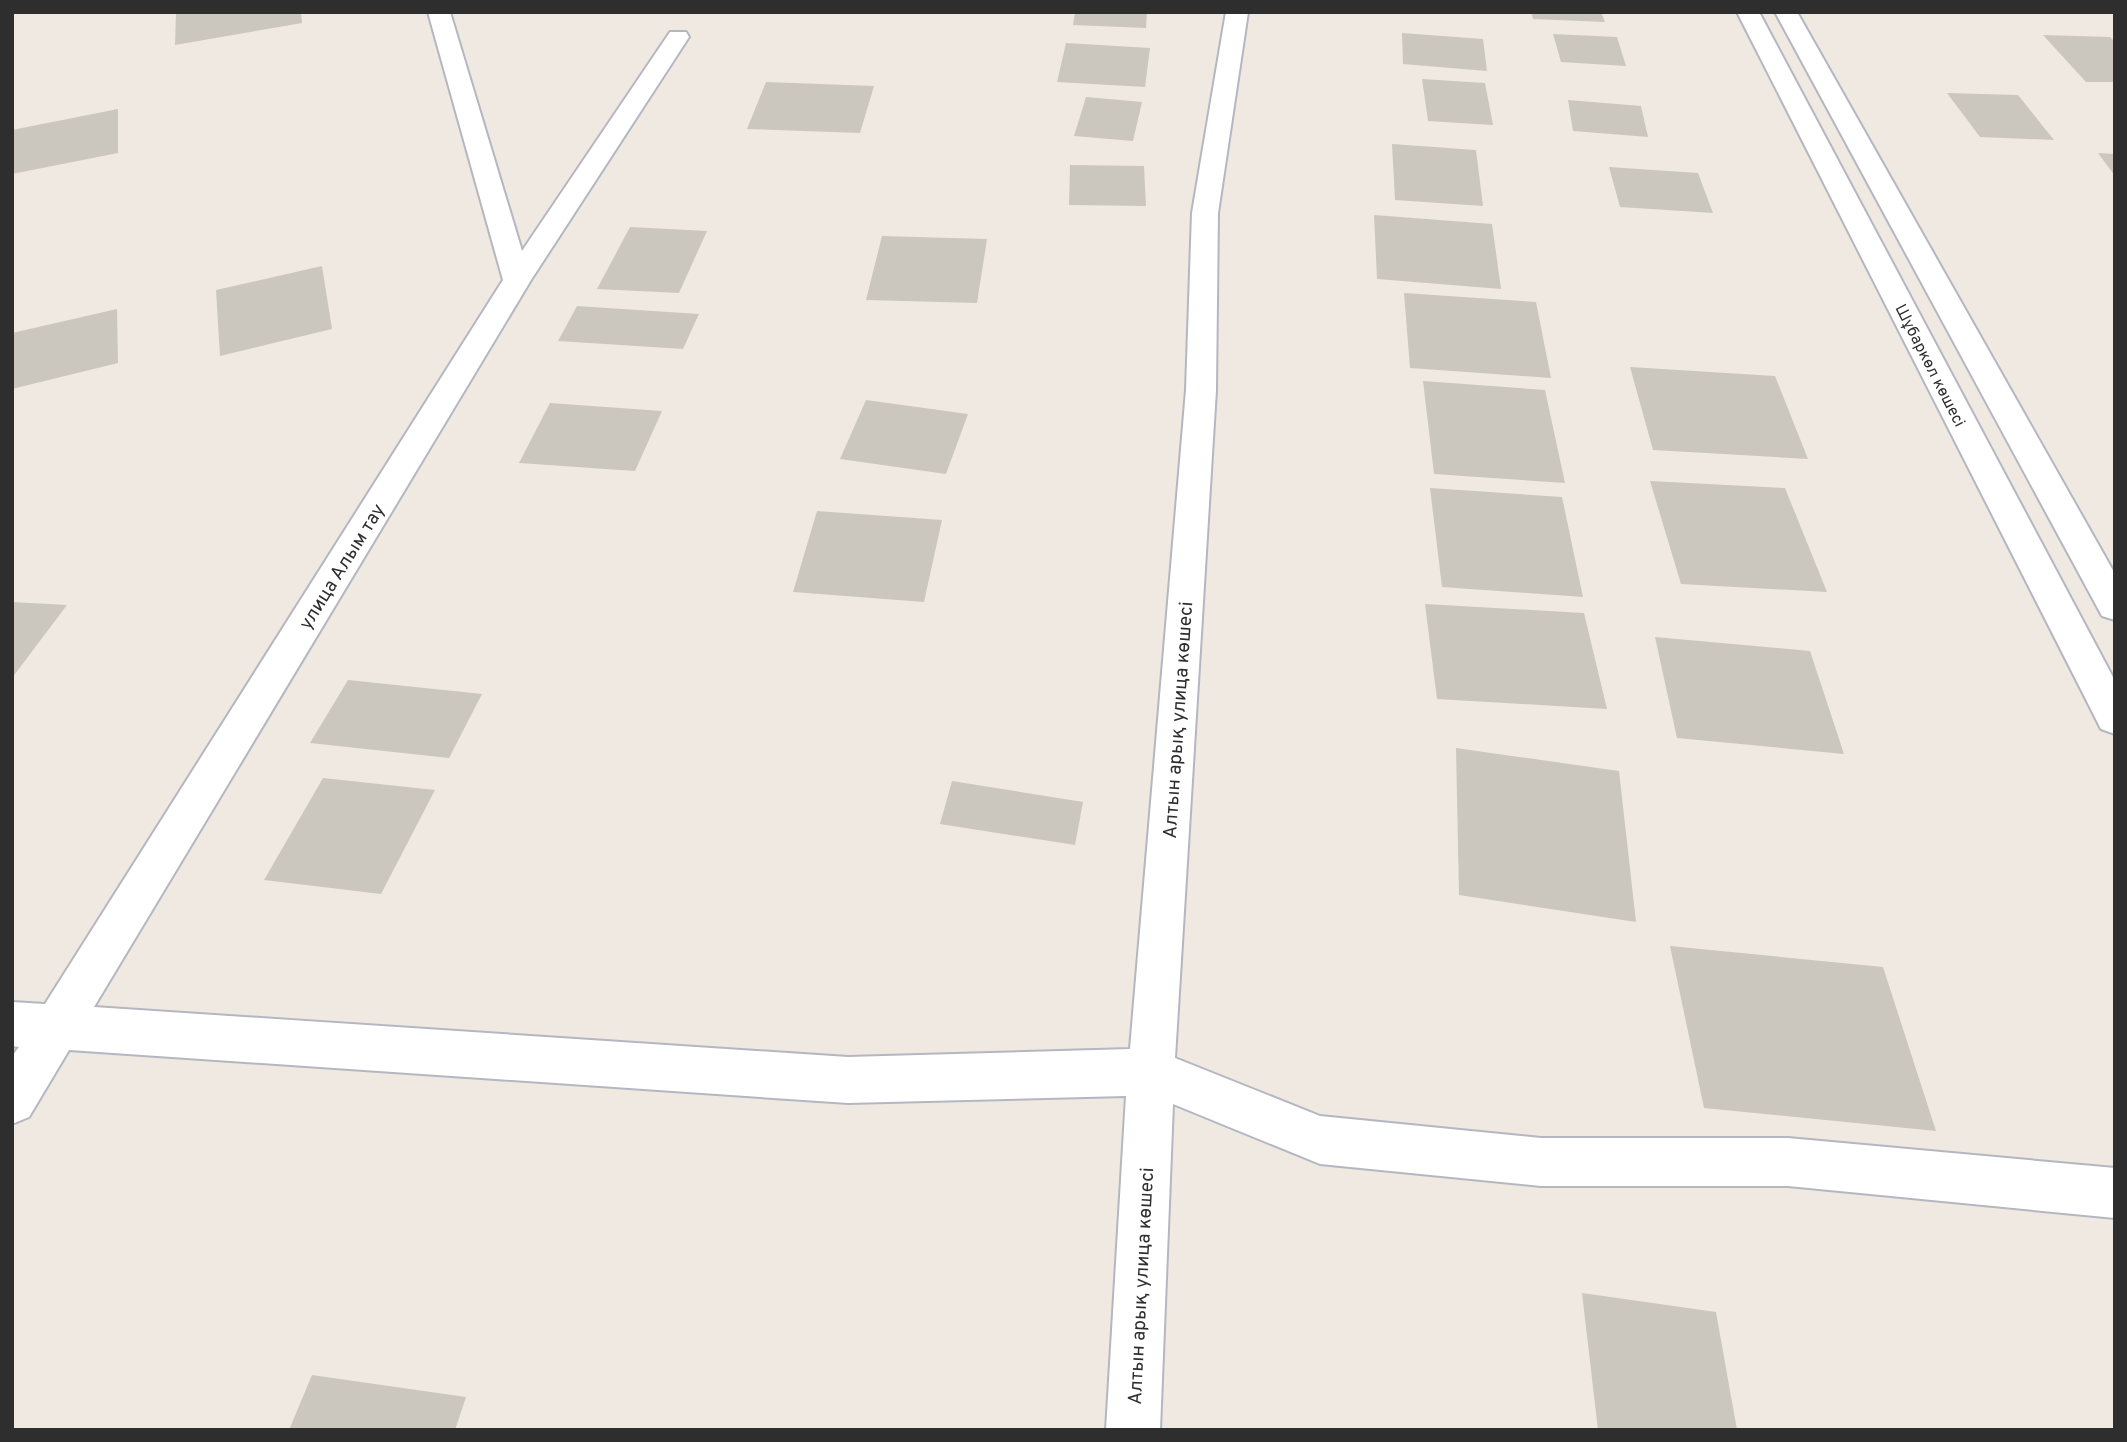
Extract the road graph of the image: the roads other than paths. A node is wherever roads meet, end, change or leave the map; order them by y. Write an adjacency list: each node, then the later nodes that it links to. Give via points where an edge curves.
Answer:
1 (439, 12): 6 (street)
2 (1237, 12): 10 (street, Алтын арық улица көшесі, via 1205,213 1202,390)
3 (1748, 12): 8 (street, Шұбаркөл көшесі)
4 (1786, 12): 7 (street)
5 (678, 37): 6 (street, улица Алым тау)
6 (517, 280): 9 (street, улица Алым тау)
7 (2115, 606)
8 (2115, 718)
9 (34, 1027): 10 (street, via 848,1080); 11 (street, улица Алым тау)
10 (1151, 1072): 12 (street, via 1320,1140 1541,1162 1788,1163); 13 (street, Алтын арық улица көшесі)
11 (12, 1100)
12 (2115, 1193)
13 (1133, 1430)

